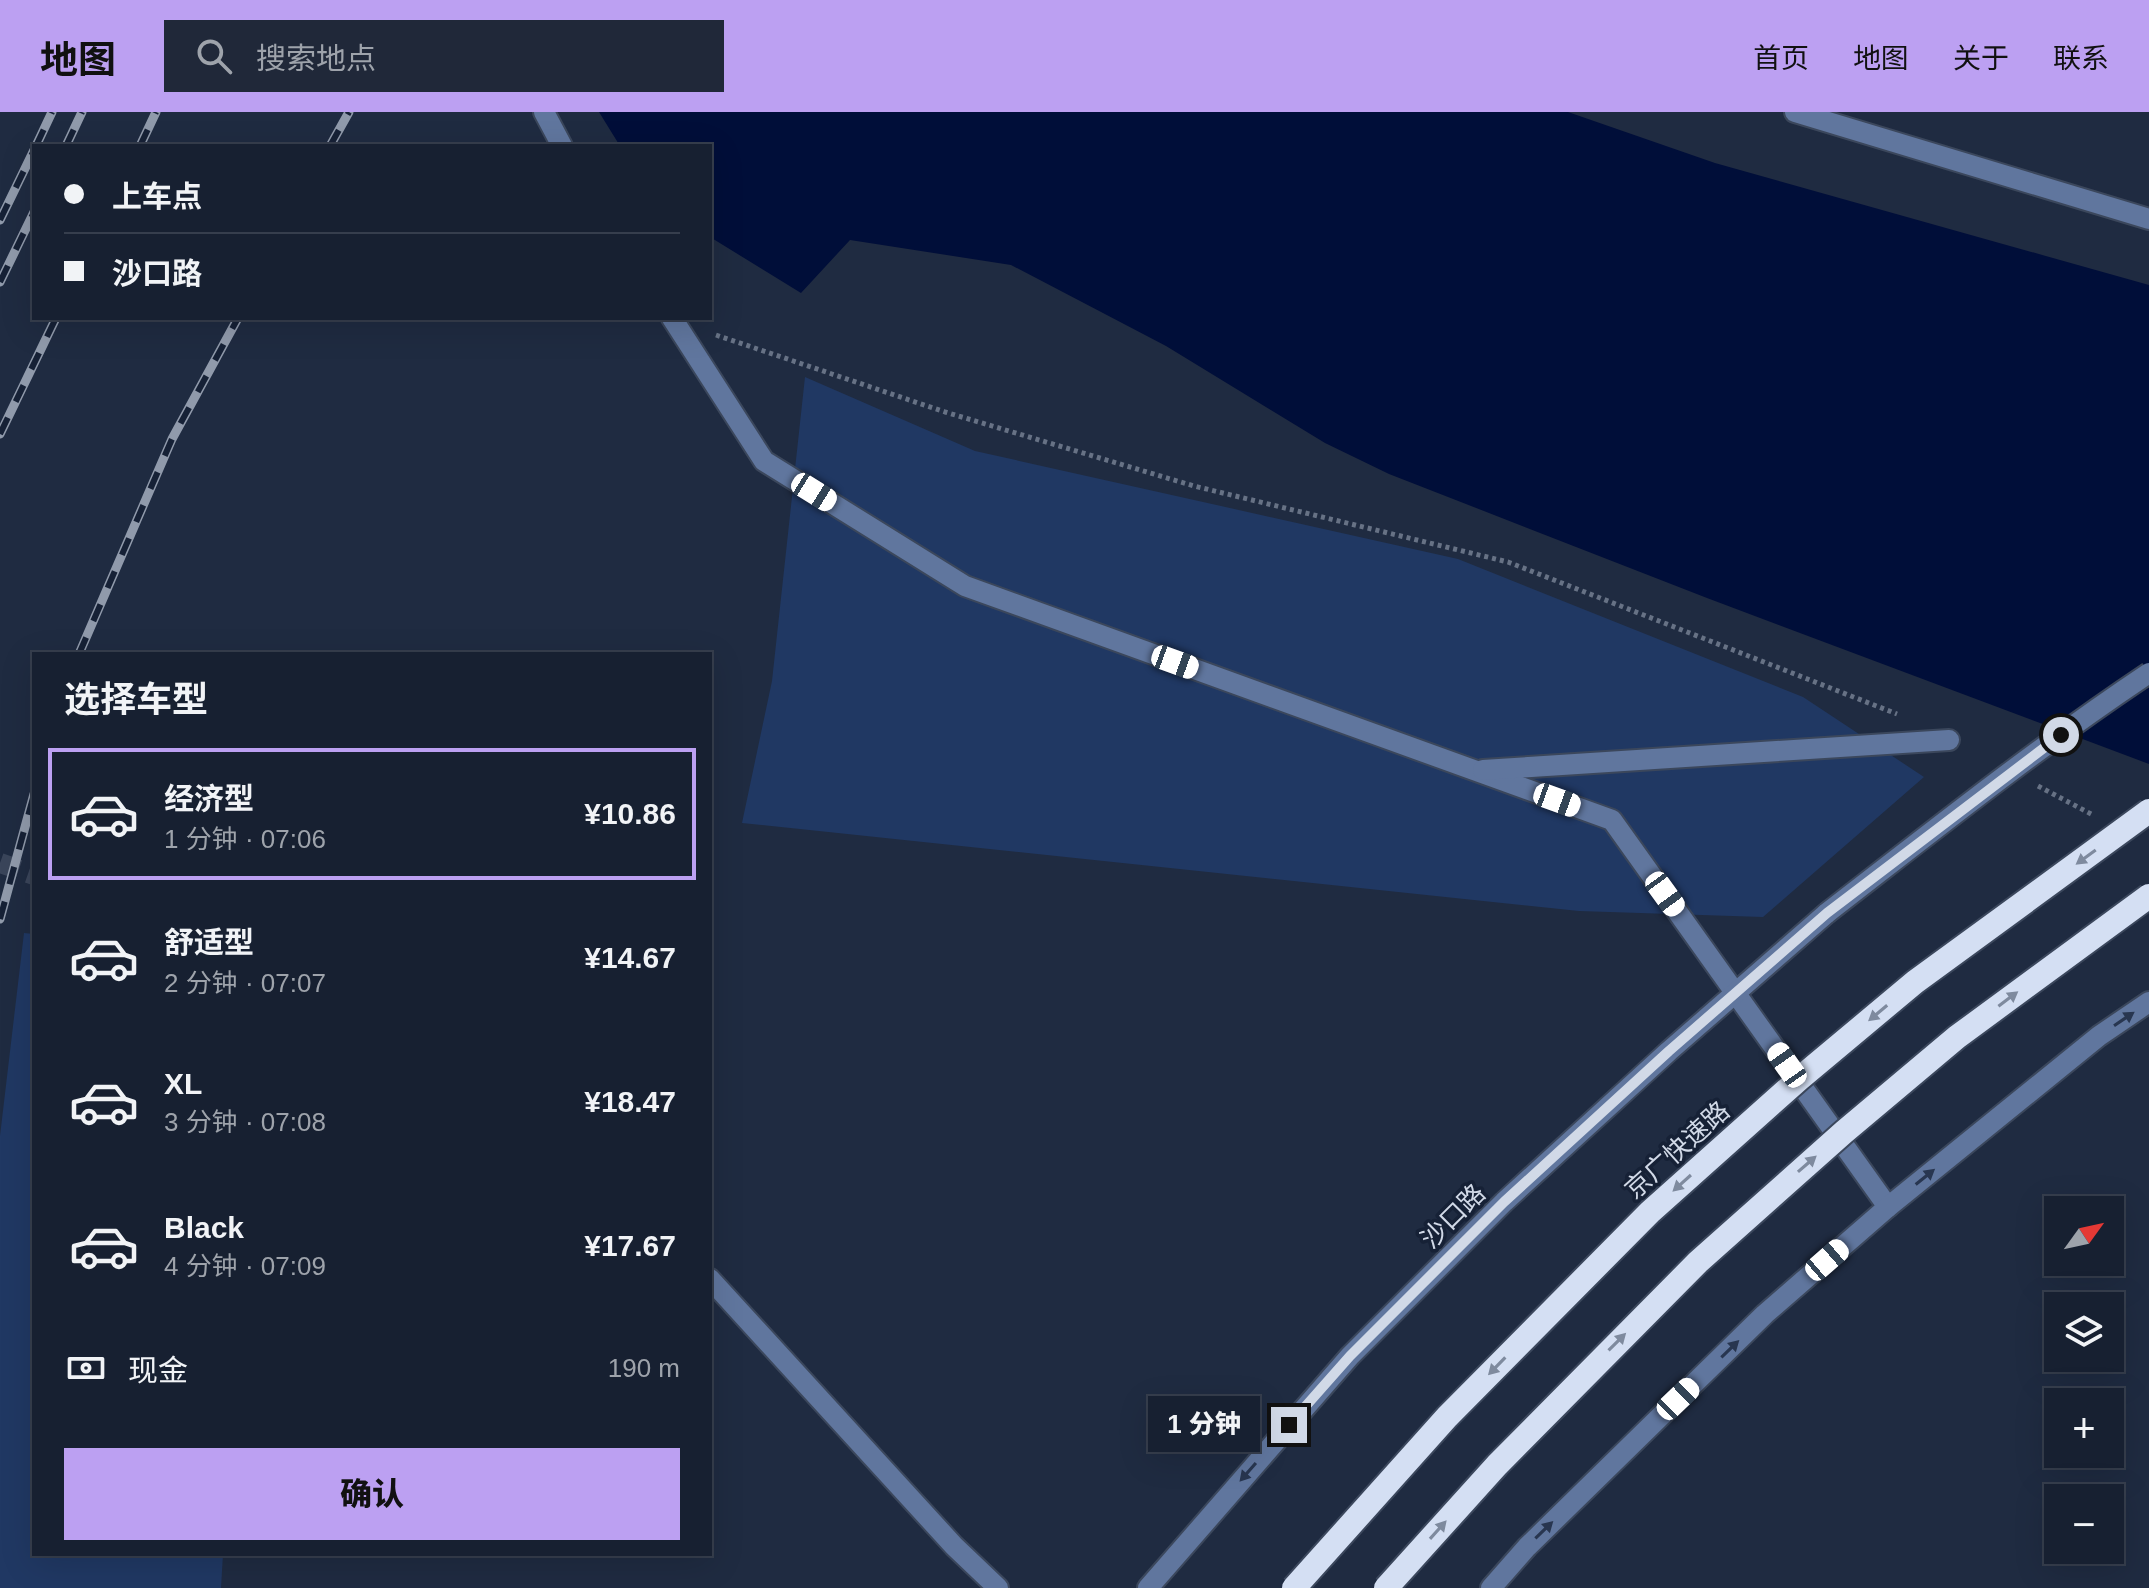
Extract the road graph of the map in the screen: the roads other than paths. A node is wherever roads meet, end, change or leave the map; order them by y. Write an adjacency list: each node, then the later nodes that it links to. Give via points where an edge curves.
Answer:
1 (544, 112): 3 (street)
2 (1795, 112): 4 (street)
3 (561, 144)
4 (2149, 219)
5 (674, 320): 8 (street, via 764,461 965,586)
6 (2149, 673): 11 (street, 沙口路, bridge, via 1827,913)
7 (1949, 740): 8 (street)
8 (1475, 770): 11 (street, via 1612,820)
9 (2149, 811): 17 (highway, 京广快速路, one-way to 17, bridge, via 1915,982 1650,1212 1447,1417)
10 (2149, 896): 18 (highway, one-way to 10, bridge, via 1497,1465 1698,1262 1957,1037)
11 (1737, 994): 13 (street); 16 (street, 沙口路, one-way to 16, via 1504,1202 1350,1356)
12 (2149, 1002): 13 (street, one-way to 12, via 2099,1036)
13 (1888, 1207): 19 (street, one-way to 13, via 1765,1314)
14 (712, 1281): 15 (street)
15 (998, 1588)
16 (1148, 1588)
17 (1294, 1588)
18 (1386, 1588)
19 (1491, 1588)

